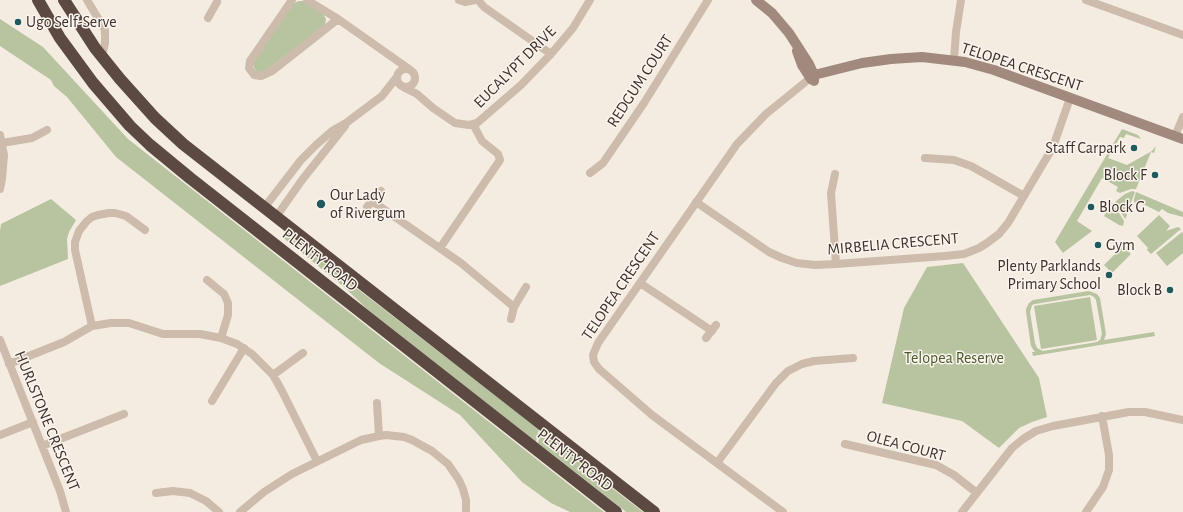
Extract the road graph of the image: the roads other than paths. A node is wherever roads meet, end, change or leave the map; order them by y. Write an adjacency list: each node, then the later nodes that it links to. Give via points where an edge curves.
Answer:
1 (38, 0): 49 (highway, PLENTY ROAD, via 76,60 130,126 170,162)
2 (64, 0): 21 (highway, PLENTY ROAD)
3 (87, 0): 21 (street, via 105,30)
4 (207, 0): 16 (street, via 215,5)
5 (292, 0): 17 (street, via 250,61 249,68 254,75 261,76 272,70)
6 (307, 0): 15 (street)
7 (314, 0): 15 (street)
8 (459, 0): 9 (street)
9 (477, 0): 19 (street)
10 (590, 0): 19 (street, EUCALYPT DRIVE, via 573,28)
11 (708, 0): 41 (street, REDGUM COURT, via 656,86 603,162)
12 (756, 0): 25 (street, via 778,19 804,54)
13 (961, 0): 22 (street)
14 (1086, 0): 18 (street)
15 (323, 9): 17 (street)
16 (208, 18)
17 (338, 19): 20 (street)
18 (1183, 35)
19 (551, 54): 33 (street, EUCALYPT DRIVE, via 516,89)
20 (389, 55): 23 (street); 24 (street, via 395,63)
21 (102, 56): 47 (highway, PLENTY ROAD, via 136,98 169,132)
22 (951, 60): 25 (street, TELOPEA CRESCENT, via 922,57 891,58 862,63 826,78); 29 (street, TELOPEA CRESCENT, via 994,70)
23 (409, 69): 24 (street, via 404,69); 26 (street, via 415,75)
24 (397, 76): 27 (street, via 398,83); 28 (street)
25 (812, 78): 46 (street, TELOPEA CRESCENT, via 803,92 785,99 755,124 737,144)
26 (415, 80): 27 (street, via 413,85); 30 (street, EUCALYPT DRIVE)
27 (404, 88): 28 (street); 30 (street, EUCALYPT DRIVE, via 413,91)
28 (382, 96): 32 (street)
29 (1070, 98): 37 (street, TELOPEA CRESCENT); 45 (street, MIRBELIA CRESCENT, via 1053,147)
30 (426, 102): 33 (street, EUCALYPT DRIVE, via 456,123 464,126)
31 (1183, 117): 37 (street)
32 (346, 123): 47 (street, via 332,131 301,160); 48 (street)
33 (473, 124): 52 (street, via 482,141 498,154 500,160)
34 (1183, 128): 37 (street)
35 (47, 130): 38 (street, via 32,138)
36 (0, 134): 38 (street)
37 (1179, 138)
38 (2, 143): 39 (street)
39 (2, 155): 43 (street)
40 (925, 158): 45 (street, via 954,160 966,164)
41 (590, 173)
42 (835, 174): 53 (street, via 832,193)
43 (0, 189)
44 (380, 191): 52 (street, via 370,204)
45 (1024, 196): 53 (street, MIRBELIA CRESCENT, via 999,234 971,251 945,256)
46 (696, 202): 53 (street, MIRBELIA CRESCENT, via 763,249 782,258 806,264); 55 (street, TELOPEA CRESCENT)
47 (264, 208): 48 (highway, PLENTY ROAD); 49 (highway)
48 (276, 217): 51 (highway); 87 (highway, PLENTY ROAD)
49 (251, 226): 51 (highway, PLENTY ROAD)
50 (145, 230): 59 (street, via 126,216 109,212 92,217 79,231 75,250)
51 (262, 234): 86 (highway, PLENTY ROAD)
52 (440, 248): 57 (street)
53 (836, 264)
54 (207, 280): 60 (street, via 220,290 228,303 228,315)
55 (640, 283): 61 (street, via 714,328); 79 (street, TELOPEA CRESCENT, via 596,348 594,362 652,415)
56 (526, 287): 57 (street)
57 (514, 307): 58 (street)
58 (511, 319)
59 (92, 326): 60 (street, via 121,322 163,334 190,333); 66 (street, via 64,342)
60 (221, 338): 63 (street)
61 (706, 338)
62 (0, 340): 66 (street, HURLSTONE CRESCENT)
63 (244, 348): 67 (street); 68 (street)
64 (302, 353): 67 (street)
65 (853, 358): 79 (street, via 814,361 788,371 776,383)
66 (9, 364): 73 (street, HURLSTONE CRESCENT)
67 (273, 375): 78 (street)
68 (212, 401)
69 (377, 403): 75 (street)
70 (124, 414): 77 (street)
71 (1102, 416): 72 (street, via 1137,411); 81 (street, via 1053,426 1029,434 1012,448); 90 (street, via 1109,454 1109,470 1103,487)
72 (1183, 420)
73 (33, 422): 74 (street); 77 (street, HURLSTONE CRESCENT)
74 (0, 435)
75 (379, 436): 78 (street, via 361,440); 85 (street, via 412,440 441,458 459,480 466,500)
76 (845, 444): 81 (street, OLEA COURT, via 936,465)
77 (42, 446): 82 (street, HURLSTONE CRESCENT)
78 (317, 462): 84 (street, via 274,485)
79 (716, 463): 88 (street, TELOPEA CRESCENT)
80 (156, 493): 83 (street, via 190,493 206,501)
81 (977, 493): 89 (street)
82 (66, 512)
83 (218, 512)
84 (240, 512)
85 (466, 512)
86 (616, 512)
87 (654, 512)
88 (783, 512)
89 (962, 512)
90 (1086, 512)

